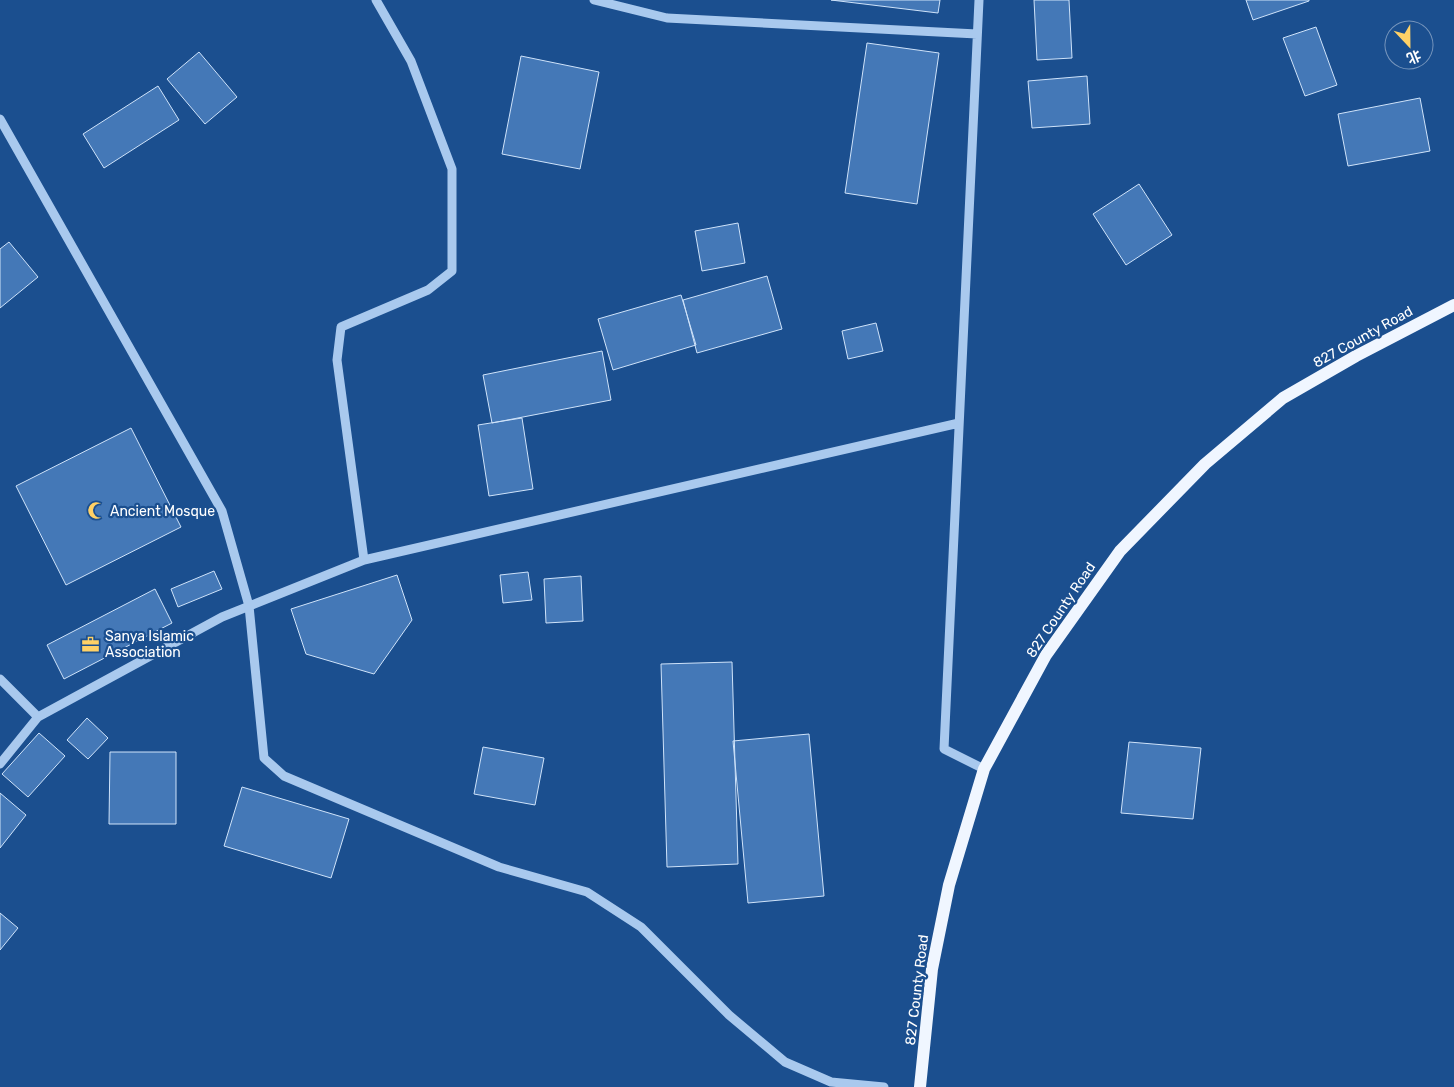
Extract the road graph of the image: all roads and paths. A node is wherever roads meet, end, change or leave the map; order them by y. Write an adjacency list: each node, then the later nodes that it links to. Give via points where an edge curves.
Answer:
1 (376, 0): 8 (street, via 411,61 452,169 452,271 428,290 341,327 337,360)
2 (594, 0): 4 (street, via 667,18)
3 (979, 0): 4 (street)
4 (977, 34): 7 (street)
5 (0, 119): 9 (street, via 222,511)
6 (1454, 305): 13 (main road, 827 County Road, via 1283,398 1205,464 1120,551 1046,655)
7 (959, 423): 8 (street); 13 (street, via 944,749)
8 (364, 560): 9 (street)
9 (249, 606): 11 (street, via 222,617); 14 (street, via 264,758 284,776 499,867 587,892 641,927 730,1015 785,1062 831,1082)
10 (0, 679): 11 (street)
11 (38, 717): 12 (street)
12 (0, 764)
13 (984, 770): 15 (main road, 827 County Road, via 949,885 932,968)
14 (884, 1087)
15 (920, 1087)

